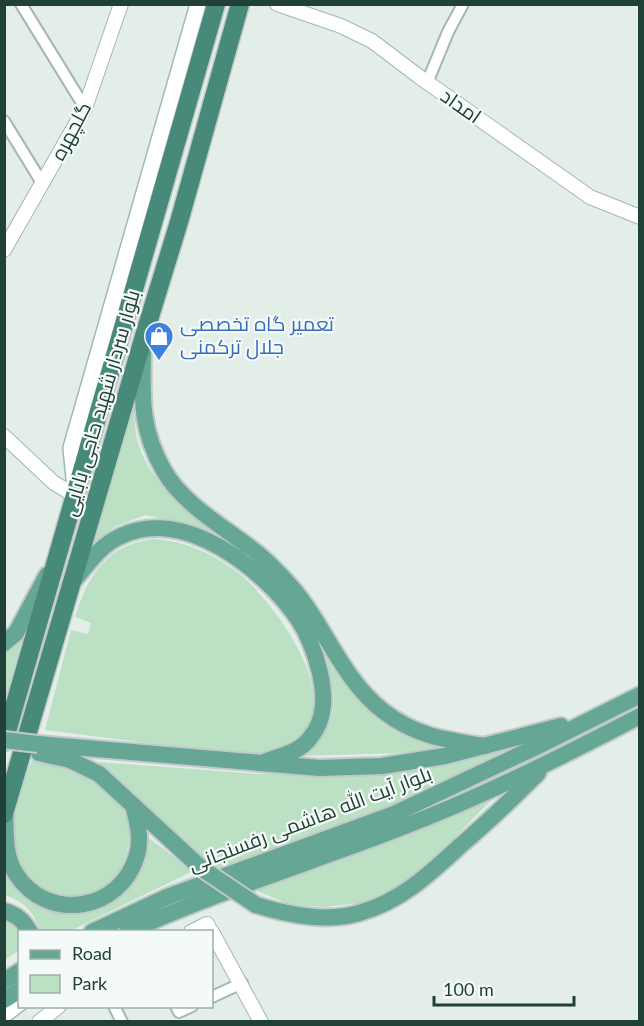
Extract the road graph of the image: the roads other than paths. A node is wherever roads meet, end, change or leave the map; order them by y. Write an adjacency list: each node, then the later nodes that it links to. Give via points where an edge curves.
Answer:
1 (21, 4): 9 (street)
2 (121, 4): 9 (street, گلچهره)
3 (198, 4): 15 (main road)
4 (216, 4): 12 (highway, بلوار سردار شهید حاجی بابایی)
5 (240, 4): 14 (highway, بلوار سردار شهید حاجی بابایی)
6 (277, 4): 8 (street, امداد, via 372,41)
7 (462, 4): 8 (street)
8 (427, 82): 13 (street, امداد, via 590,197)
9 (85, 108): 11 (street, گلچهره)
10 (4, 121): 11 (street)
11 (42, 183): 16 (street, گلچهره)
12 (156, 213): 14 (highway); 15 (highway, بلوار سردار شهید حاجی بابایی)
13 (639, 217)
14 (179, 222): 17 (highway, بلوار سردار شهید حاجی بابایی)
15 (141, 234): 19 (highway, بلوار سردار شهید حاجی بابایی)
16 (4, 250)
17 (144, 336): 21 (highway, بلوار سردار شهید حاجی بابایی); 27 (main road, via 142,398 148,437 165,472 185,497 255,550 286,581 309,609 358,687 381,710 407,728 435,738)
18 (4, 436): 19 (street, via 54,483)
19 (76, 496): 20 (highway, بلوار سردار شهید حاجی بابایی)
20 (62, 544): 22 (main road, via 16,633); 26 (highway, بلوار سردار شهید حاجی بابایی)
21 (72, 584): 30 (main road, via 101,548 121,535 149,528 176,530 210,542 242,560 272,585 299,620 317,662 325,695 322,716 310,738 296,750); 33 (highway, بلوار سردار شهید حاجی بابایی)
22 (4, 643)
23 (639, 695): 25 (main road, بلوار آیت الله هاشمی رفسنجانی)
24 (639, 716): 31 (main road, بلوار آیت الله هاشمی رفسنجانی)
25 (594, 718): 27 (main road); 36 (main road, بلوار آیت الله هاشمی رفسنجانی, via 394,814 167,897)
26 (4, 741): 29 (main road, bridge)
27 (484, 746): 30 (main road, via 382,766 320,768)
28 (4, 748): 29 (main road)
29 (36, 748): 30 (main road); 32 (main road, via 99,774)
30 (260, 764)
31 (546, 765): 32 (main road, bridge, via 428,875 391,901 358,914 315,918 256,905 201,868); 37 (main road, بلوار آیت الله هاشمی رفسنجانی, via 402,827 172,911)
32 (133, 805): 33 (main road, via 139,827 138,854 128,877 109,895 80,906 54,902 27,889 14,872 6,846)
33 (5, 812)
34 (4, 911): 35 (main road, via 15,914)
35 (29, 930)
36 (96, 930)
37 (131, 930)
38 (195, 930): 39 (street, via 207,924)
39 (210, 930)
40 (213, 935): 41 (street)
41 (242, 984): 43 (street); 51 (street)
42 (18, 991): 44 (main road)
43 (213, 997)
44 (4, 1000)
45 (18, 1004): 48 (main road)
46 (56, 1008): 49 (street)
47 (115, 1008): 50 (street)
48 (4, 1015)
49 (39, 1022)
50 (122, 1022)
51 (261, 1022)

